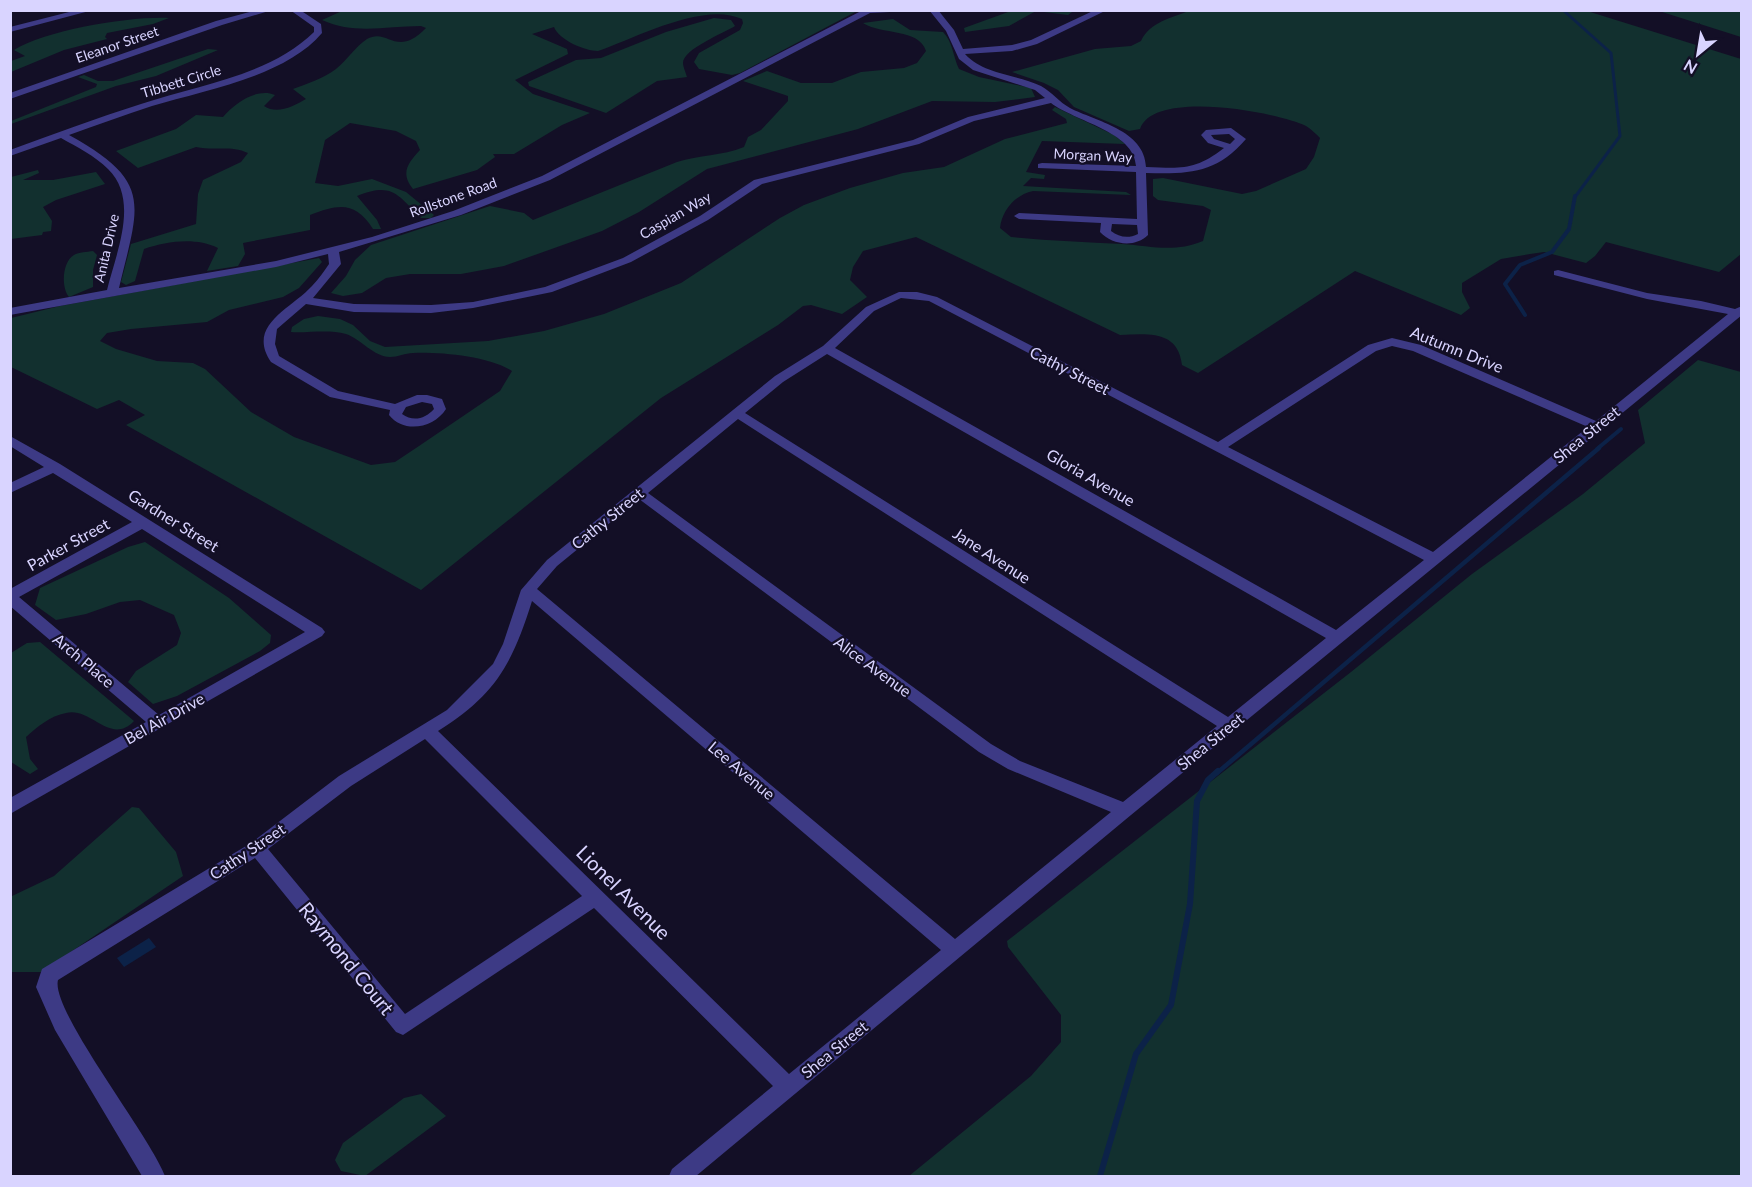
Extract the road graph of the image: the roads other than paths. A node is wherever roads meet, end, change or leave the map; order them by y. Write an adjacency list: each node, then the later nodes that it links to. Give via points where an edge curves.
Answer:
1 (89, 10): 8 (street)
2 (268, 10): 10 (street, Eleanor Street, via 219,23)
3 (294, 10): 12 (street, Tibbett Circle, via 320,28 308,44 248,74)
4 (925, 10): 7 (street)
5 (933, 10): 9 (street, via 950,30)
6 (1103, 10): 9 (street, via 1034,42 1012,48)
7 (870, 11): 20 (street, Rollstone Road, via 546,178 457,213)
8 (10, 30)
9 (959, 52): 11 (street, via 976,68 1032,85)
10 (10, 96)
11 (1054, 99): 16 (street, via 1075,115 1122,136 1138,152); 23 (street, Caspian Way, via 971,119 916,142 758,182 704,218 627,260 548,290 473,306 431,309 354,308)
12 (62, 135): 14 (street, Tibbett Circle); 22 (street, Anita Drive, via 105,159 128,190 129,221)
13 (1232, 147): 16 (street, Morgan Way, via 1197,169)
14 (10, 153)
15 (1042, 166): 16 (street, Morgan Way)
16 (1142, 171): 19 (street)
17 (1019, 216): 18 (street)
18 (1107, 221): 19 (street); 19 (street, via 1107,234 1123,240 1143,235)
19 (1143, 222)
20 (333, 250): 22 (street, Rollstone Road, via 276,264); 23 (street, via 335,264 316,290)
21 (1558, 273): 25 (street, via 1647,296 1701,304)
22 (112, 292): 24 (street, Rollstone Road)
23 (303, 300): 27 (street, via 273,328 268,345 275,359 334,394)
24 (10, 312)
25 (1738, 316): 29 (street, Shea Street)
26 (827, 349): 28 (street, Cathy Street); 31 (street, Cathy Street, via 878,304 899,295 918,295 941,303); 40 (street, Gloria Avenue)
27 (397, 408)
28 (737, 413): 34 (street, Cathy Street); 42 (street, Jane Avenue)
29 (1596, 426): 31 (street, Autumn Drive, via 1434,354 1392,342 1372,348); 36 (street, Shea Street)
30 (10, 440): 32 (street, Gardner Street)
31 (1219, 447): 36 (street, Cathy Street)
32 (55, 467): 33 (street); 35 (street, Gardner Street)
33 (10, 489)
34 (638, 492): 37 (street, Cathy Street, via 560,556); 45 (street, Alice Avenue, via 985,748 1014,765)
35 (143, 522): 38 (street, Parker Street); 39 (street, Gardner Street)
36 (1434, 559): 40 (street, Shea Street)
37 (528, 590): 43 (street, Cathy Street, via 511,644 499,667 474,696); 48 (street, Lee Avenue)
38 (10, 597): 41 (street, Arch Place)
39 (318, 632): 41 (street, Bel Air Drive)
40 (1338, 638): 42 (street, Shea Street)
41 (158, 722): 44 (street, Bel Air Drive)
42 (1229, 726): 45 (street, Shea Street)
43 (427, 731): 46 (street, Cathy Street, via 345,781); 47 (street, Lionel Avenue)
44 (10, 807)
45 (1125, 810): 48 (street, Shea Street)
46 (256, 848): 47 (street, Raymond Court, via 403,1026); 50 (street, Cathy Street, via 57,969 46,983 62,1024)
47 (597, 896): 49 (street, Lionel Avenue)
48 (955, 950): 49 (street, Shea Street)
49 (788, 1087): 51 (street, Shea Street)
50 (154, 1176)
51 (680, 1176)

